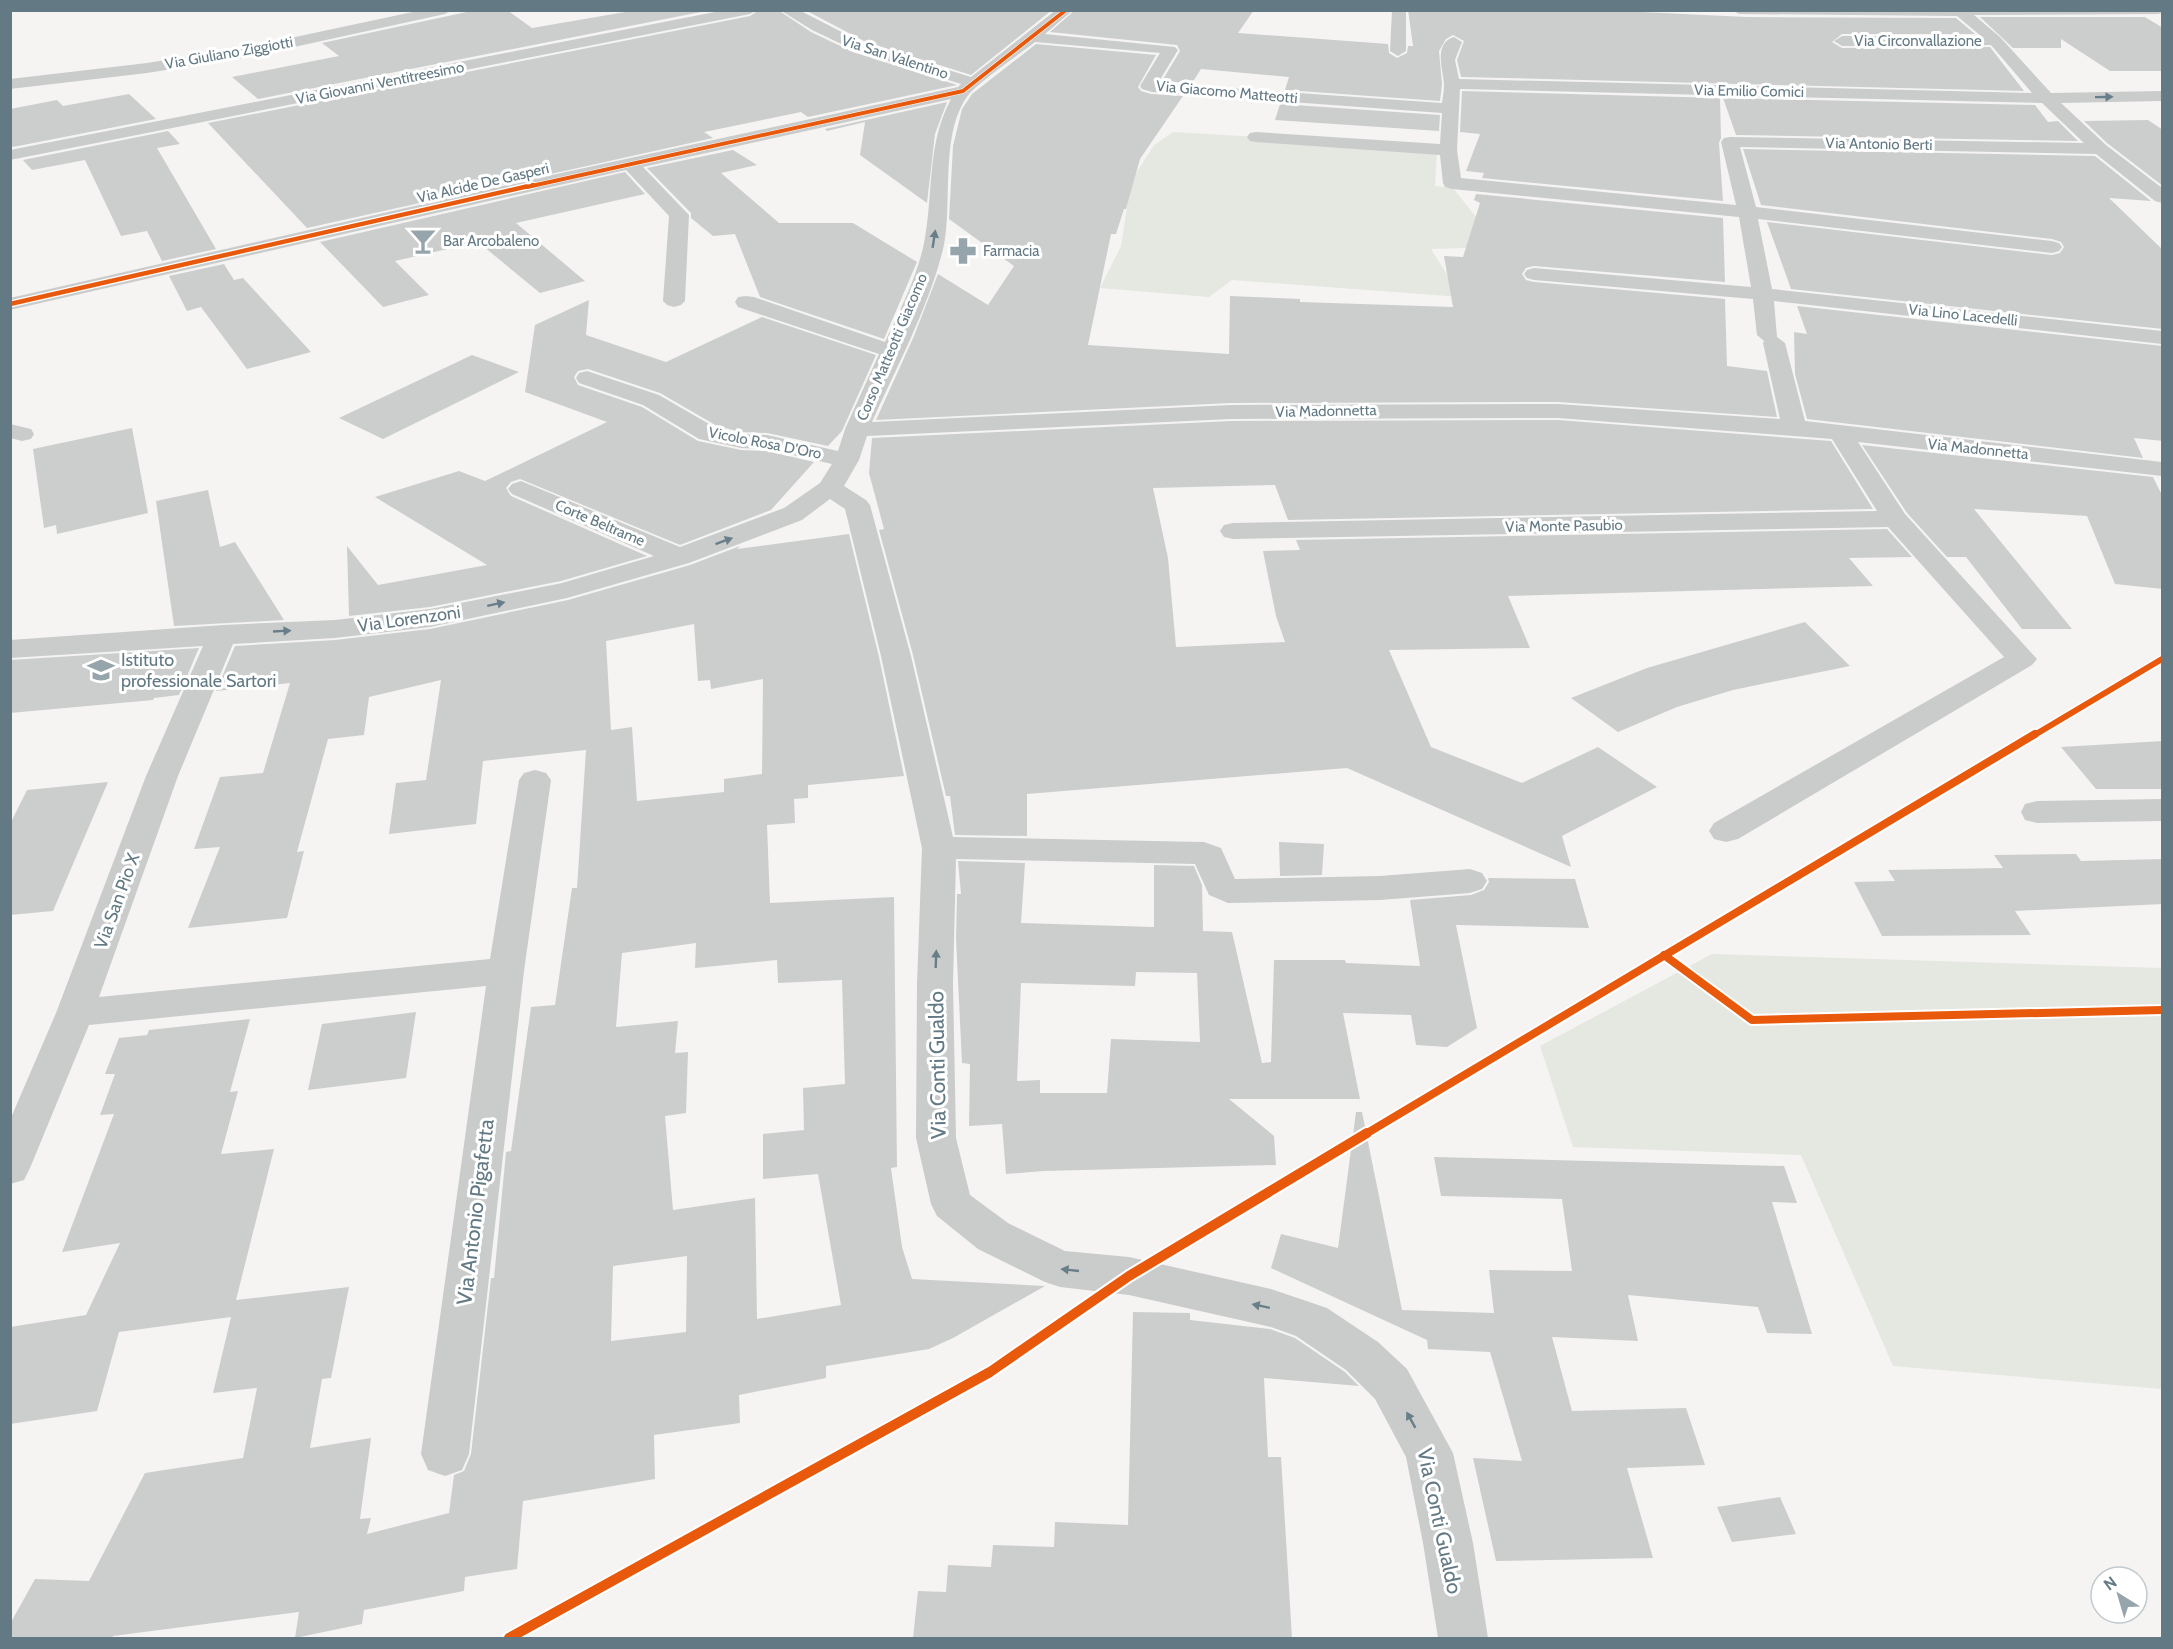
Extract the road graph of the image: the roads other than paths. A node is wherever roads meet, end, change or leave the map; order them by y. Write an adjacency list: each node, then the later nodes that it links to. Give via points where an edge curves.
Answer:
1 (445, 10): 16 (street, Via Giuliano Ziggiotti, via 248,52)
2 (750, 10): 25 (street, Via Giovanni Ventitreesimo)
3 (787, 10): 18 (street, Via San Valentino, via 839,39 949,74)
4 (1066, 10): 9 (street)
5 (1399, 10): 13 (street)
6 (1739, 10): 7 (street)
7 (1959, 10): 8 (street); 10 (street, Via Circonvallazione)
8 (2157, 10)
9 (1030, 38): 18 (street); 21 (street, Via Giacomo Matteotti, via 1168,49 1148,86 1152,87)
10 (1995, 40): 11 (street, Via Circonvallazione); 14 (street, Via Circonvallazione)
11 (1842, 41)
12 (1454, 42): 17 (street, via 1447,60)
13 (1398, 51)
14 (2032, 81): 15 (street); 20 (street, Via Circonvallazione)
15 (2056, 81)
16 (10, 84)
17 (1452, 84): 20 (street, Via Emilio Comici); 21 (street)
18 (968, 87): 26 (street, Via Alcide De Gasperi); 37 (street, Corso Matteotti Giacomo, one-way to 18, via 934,244 942,152 950,116)
19 (2163, 96): 20 (street, one-way to 19)
20 (2046, 98): 23 (street, Via Circonvallazione)
21 (1451, 109): 24 (street)
22 (1256, 137): 24 (street)
23 (2100, 149): 27 (street, Via Circonvallazione); 29 (street, Via Antonio Berti, via 1730,142)
24 (1448, 150): 29 (street, via 1452,183)
25 (10, 155)
26 (630, 164): 33 (street, via 679,215); 35 (street, Via Alcide De Gasperi)
27 (2154, 185): 28 (street, Via Circonvallazione)
28 (2163, 197)
29 (1749, 212): 30 (street); 32 (street)
30 (2052, 247)
31 (1534, 274): 32 (street, Via Lino Lacedelli)
32 (1764, 294): 36 (street, Via Lino Lacedelli); 39 (street, via 1771,339)
33 (674, 301)
34 (746, 302): 37 (street)
35 (10, 304)
36 (2163, 337)
37 (894, 351): 40 (street, Corso Matteotti Giacomo)
38 (587, 378): 42 (street, Vicolo Rosa D'Oro, via 651,400 708,434)
39 (1794, 427): 40 (street, Via Madonnetta, via 1558,411 1347,410); 41 (street, Via Madonnetta)
40 (857, 429): 42 (street, Corso Matteotti Giacomo)
41 (1843, 434): 43 (street, Via Madonnetta); 46 (street)
42 (847, 460): 45 (street, Corso Matteotti Giacomo)
43 (2163, 469)
44 (521, 489): 48 (street, Corte Beltrame)
45 (843, 497): 48 (street, Via Lorenzoni, one-way to 45); 55 (street, Via Conti Gualdo, via 896,656)
46 (1895, 519): 47 (street, Via Monte Pasubio); 54 (street, via 2022,659)
47 (1233, 531)
48 (679, 557): 49 (street, Via Lorenzoni, one-way to 48, via 335,629 430,618 567,590)
49 (224, 634): 50 (street, Via Lorenzoni); 58 (street, Via San Pio X, via 162,776)
50 (10, 649)
51 (535, 780): 57 (street, Via Antonio Pigafetta)
52 (2163, 810): 53 (street)
53 (2037, 812)
54 (1726, 831)
55 (939, 848): 56 (street, via 1204,853 1209,856 1221,887 1228,891 1380,888); 61 (street, Via Conti Gualdo, one-way to 55, via 1429,1453 1391,1384 1362,1356 1311,1322 1271,1308 1129,1276 1060,1269 993,1236 952,1204 936,1138)
56 (1470, 881)
57 (506, 971): 58 (street); 60 (street, Via Antonio Pigafetta)
58 (75, 1013): 59 (street, Via San Pio X)
59 (10, 1168)
60 (445, 1454)
61 (1462, 1638)

